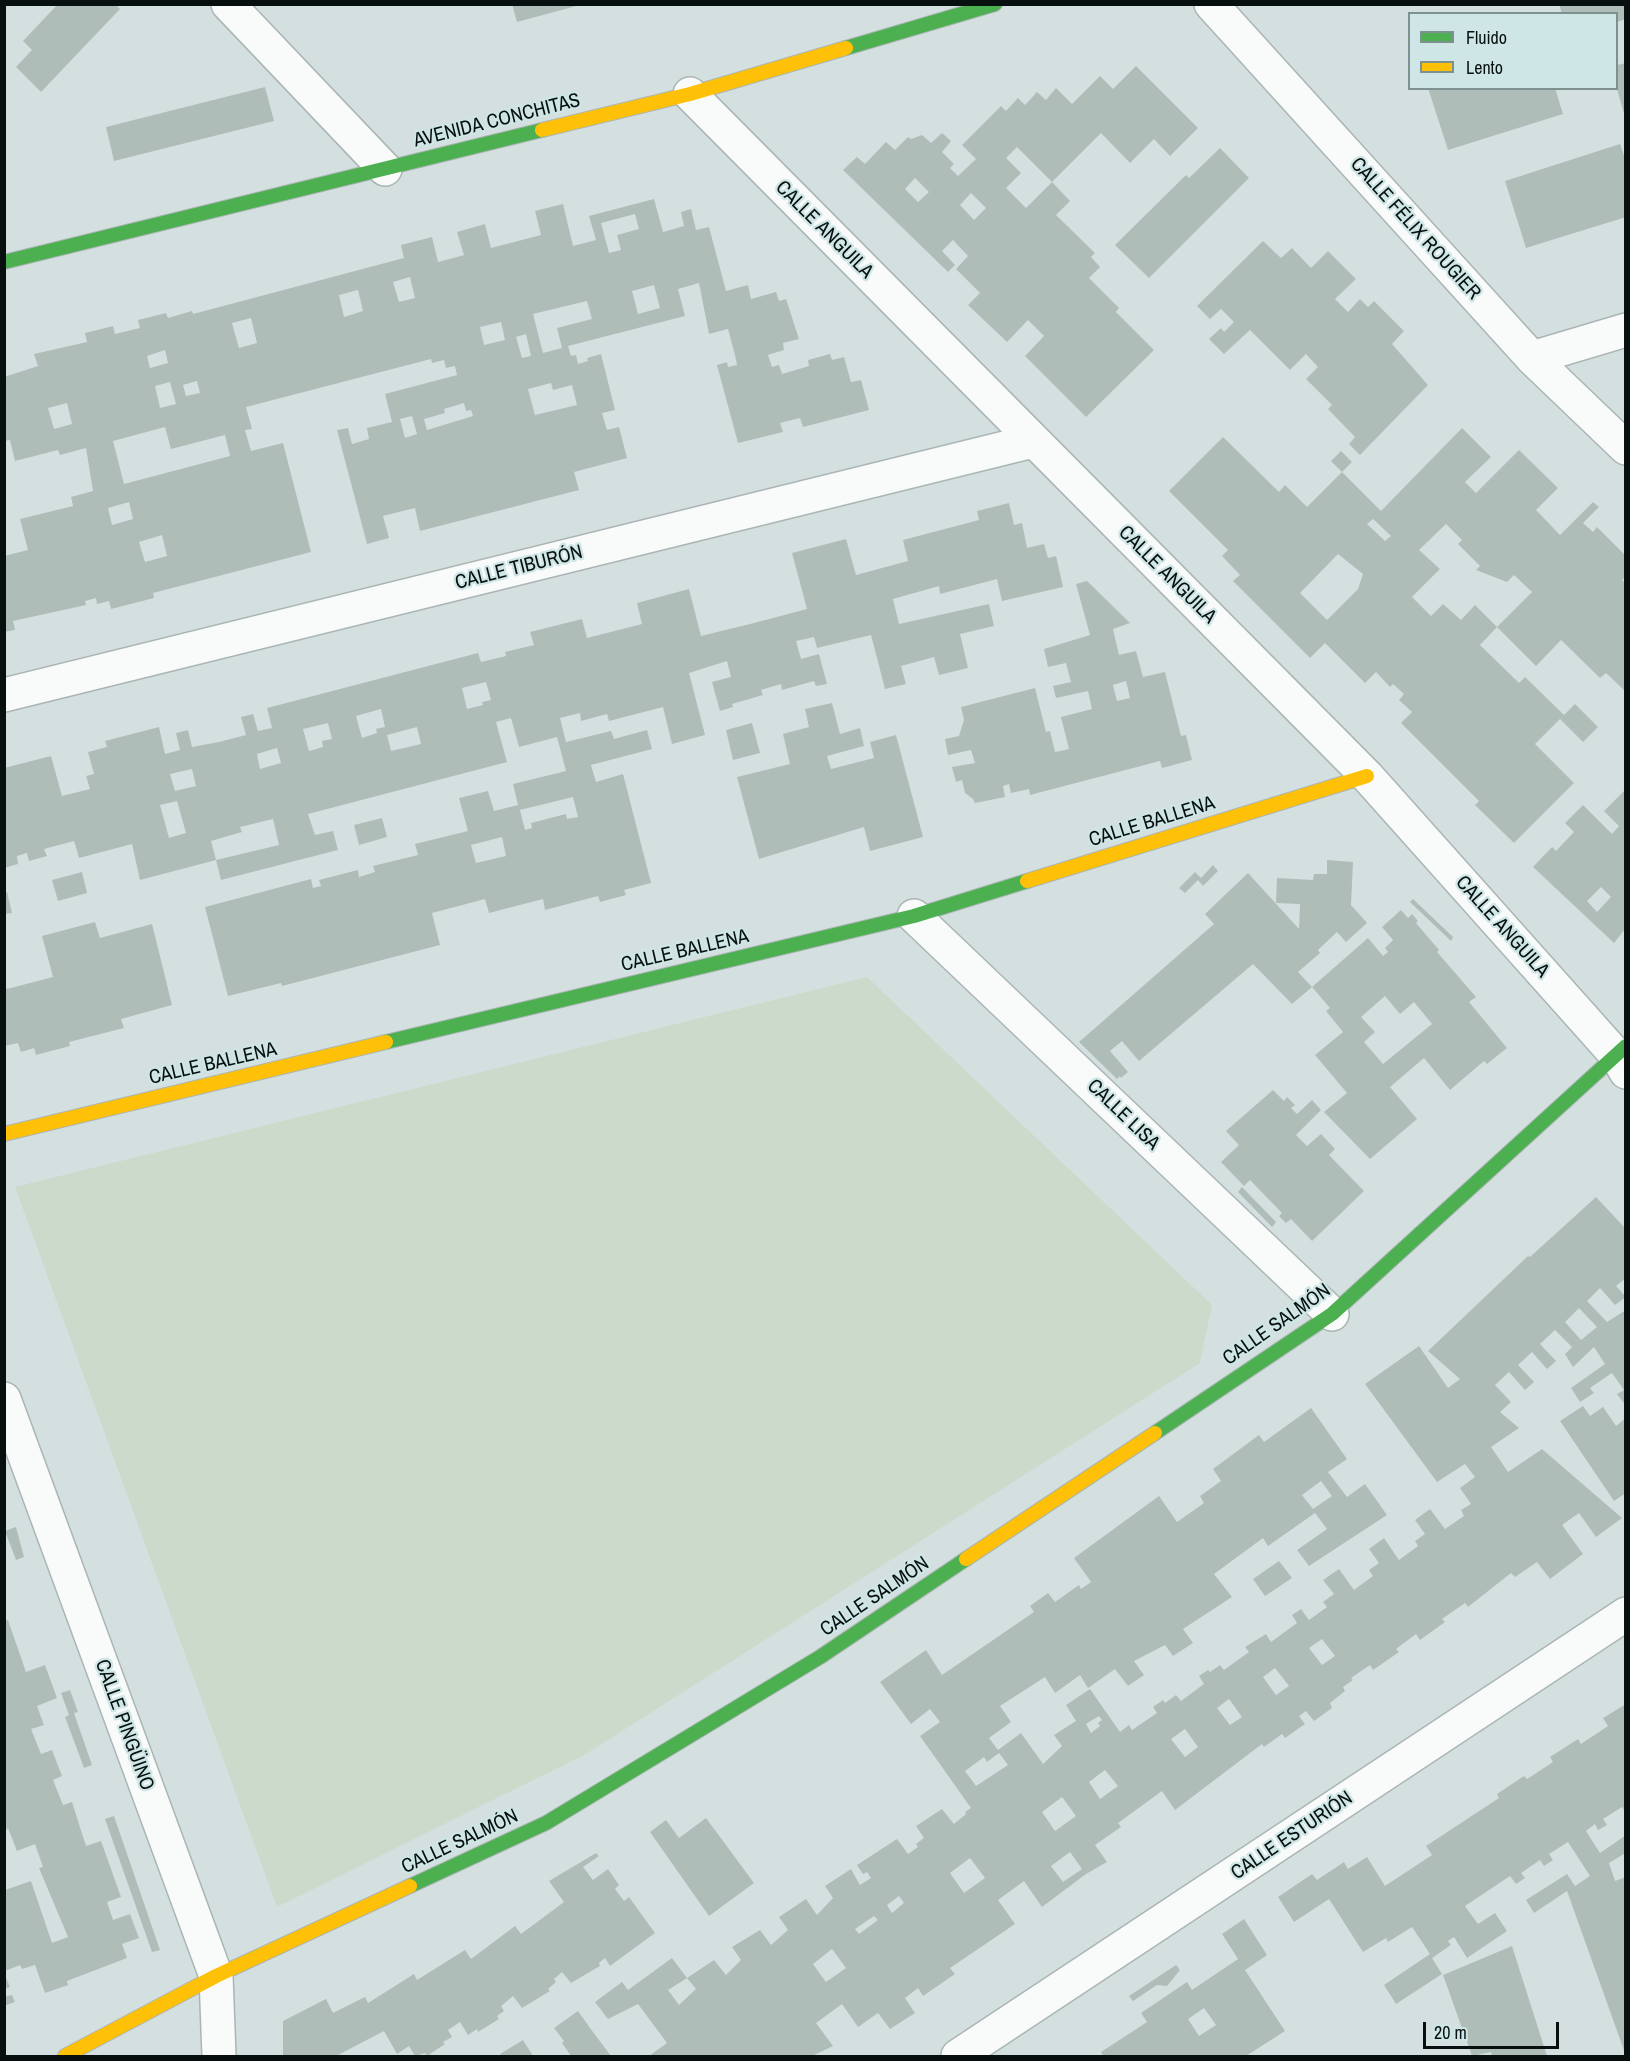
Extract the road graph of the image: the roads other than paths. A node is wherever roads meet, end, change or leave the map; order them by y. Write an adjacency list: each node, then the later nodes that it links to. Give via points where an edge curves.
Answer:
1 (228, 4): 5 (street)
2 (995, 4): 4 (street, AVENIDA CONCHITAS)
3 (1211, 4): 8 (street, CALLE FÉLIX ROUGIER)
4 (690, 94): 5 (street, AVENIDA CONCHITAS); 9 (street, CALLE ANGUILA)
5 (385, 169): 6 (street, AVENIDA CONCHITAS)
6 (4, 262)
7 (1626, 330): 8 (street)
8 (1532, 358): 10 (street, CALLE FÉLIX ROUGIER)
9 (1033, 441): 11 (street, CALLE TIBURÓN); 12 (street, CALLE ANGUILA)
10 (1626, 448)
11 (4, 695)
12 (1367, 776): 13 (street, CALLE BALLENA); 14 (street, CALLE ANGUILA)
13 (914, 916): 15 (street, CALLE BALLENA); 16 (street, CALLE LISA)
14 (1622, 1058): 16 (street, CALLE SALMÓN)
15 (4, 1134)
16 (1332, 1314): 19 (street, CALLE SALMÓN, via 820,1657 546,1823)
17 (4, 1399): 19 (street, CALLE PINGÜINO)
18 (1626, 1614): 22 (street, CALLE ESTURIÓN)
19 (216, 1976): 20 (street, CALLE SALMÓN); 21 (street, CALLE PINGÜINO)
20 (65, 2056)
21 (219, 2056)
22 (958, 2056)

